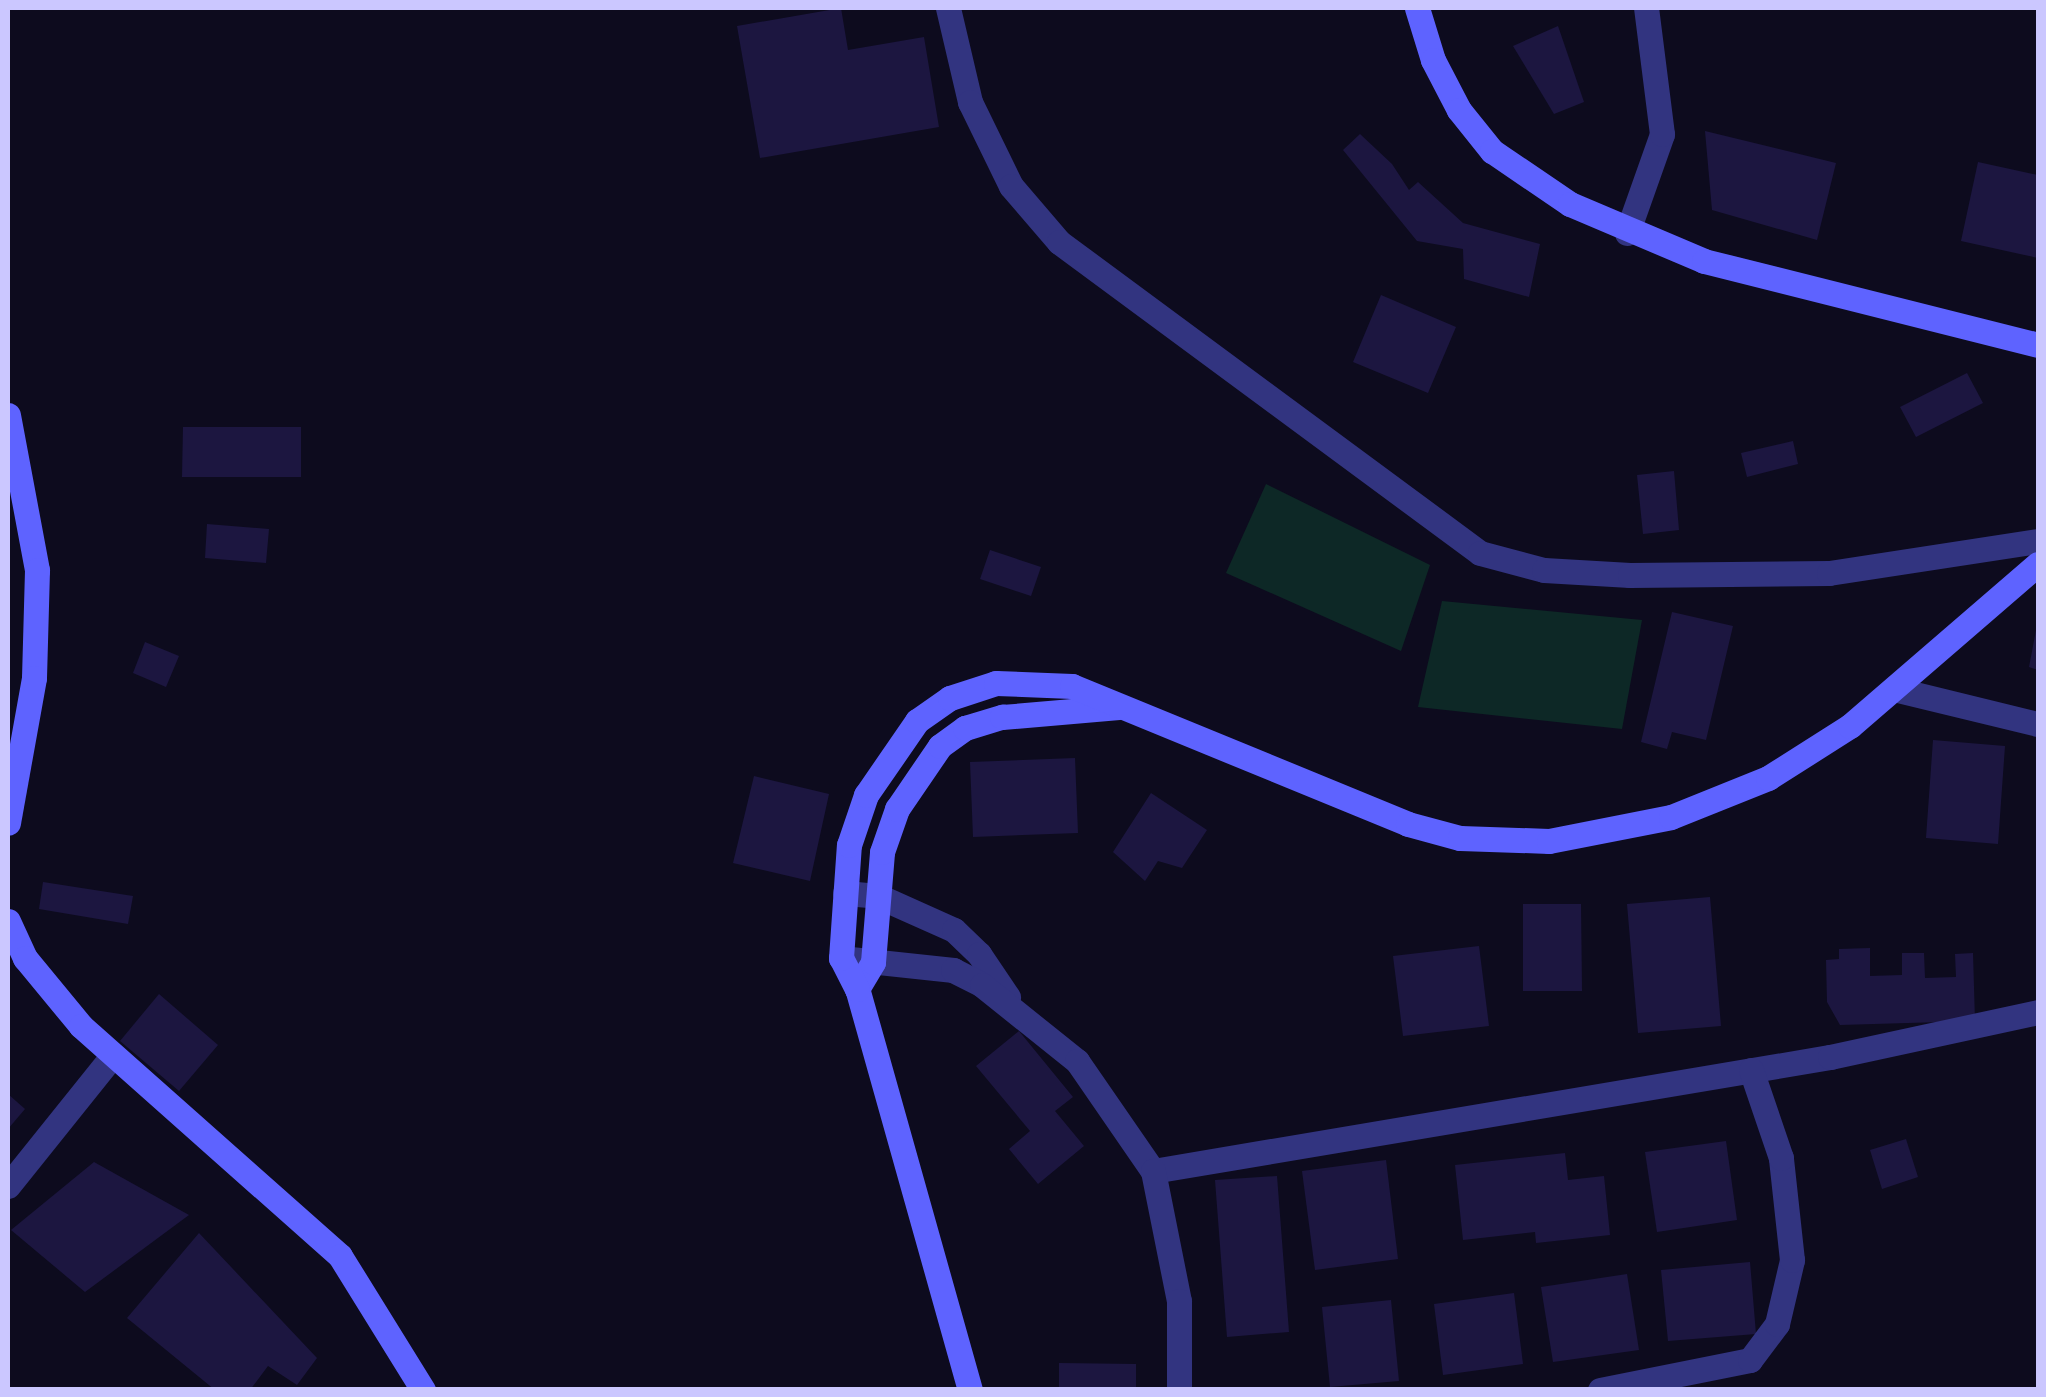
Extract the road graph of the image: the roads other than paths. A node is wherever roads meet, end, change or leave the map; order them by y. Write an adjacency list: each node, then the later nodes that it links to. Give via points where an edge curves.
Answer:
1 (948, 8): 7 (street, via 970,102 1010,186 1058,242 1480,553 1544,570 1630,575 1829,573)
2 (1418, 8): 4 (main road, via 1446,90 1492,151 1535,183)
3 (1646, 8): 4 (street, via 1656,45 1662,134)
4 (1627, 233): 5 (main road, via 1704,261)
5 (2038, 345)
6 (8, 415): 12 (main road, via 37,570 34,678)
7 (2038, 541)
8 (2038, 564): 9 (main road)
9 (1894, 690): 10 (main road, via 1768,778 1671,816 1549,840 1460,838 1408,824 1202,734); 11 (street)
10 (1119, 708): 13 (main road, via 1072,686 1030,682 996,683 950,698 917,721 866,795 849,845); 14 (main road, via 1002,717 965,728 940,746 896,809)
11 (2038, 724)
12 (8, 823)
13 (845, 893): 14 (street); 16 (main road)
14 (878, 896): 17 (main road); 20 (street, via 954,930 979,954)
15 (8, 921): 21 (main road, via 25,958)
16 (841, 958): 17 (street); 18 (main road)
17 (872, 962): 18 (main road); 20 (street, via 954,970)
18 (857, 989): 26 (main road)
19 (2038, 1012): 22 (street)
20 (1019, 1014): 23 (street, via 1077,1061)
21 (112, 1056): 24 (street); 25 (main road, via 340,1256)
22 (1751, 1070): 23 (street); 28 (street, via 1780,1158 1792,1260 1777,1324 1750,1360)
23 (1153, 1171): 27 (street, via 1178,1301)
24 (8, 1186)
25 (423, 1390)
26 (970, 1390)
27 (1179, 1390)
28 (1600, 1390)

